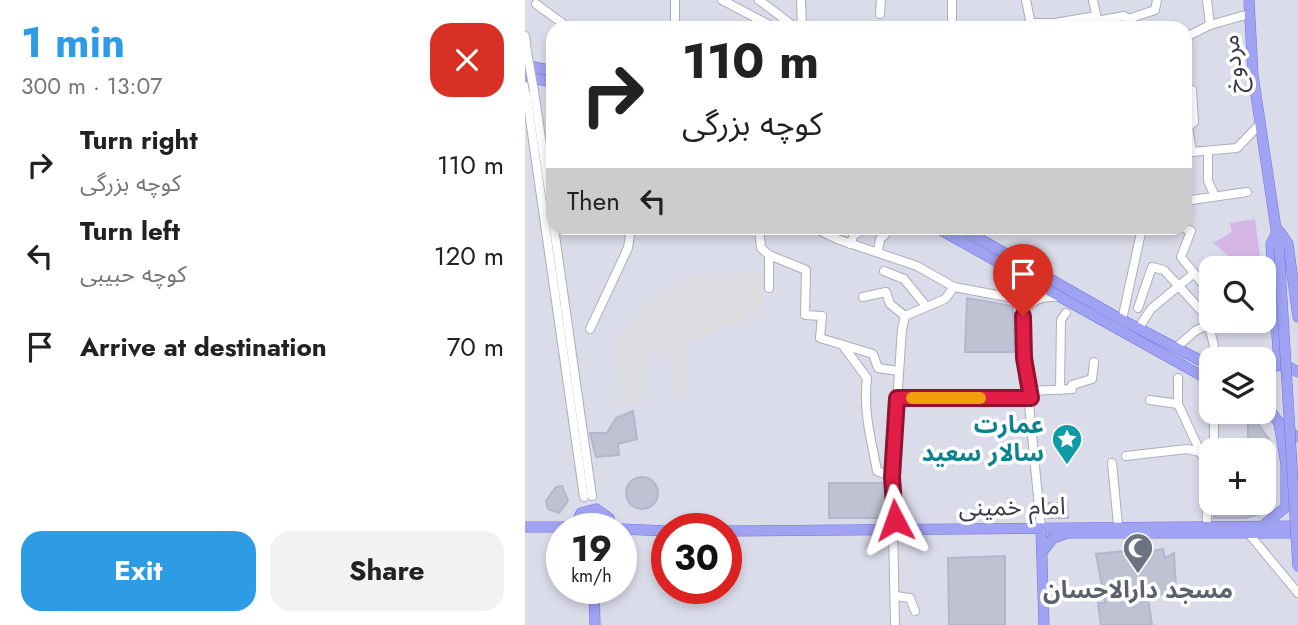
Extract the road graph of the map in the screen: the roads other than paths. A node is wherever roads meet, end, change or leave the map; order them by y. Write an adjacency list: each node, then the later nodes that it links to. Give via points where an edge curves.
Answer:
1 (675, 0): 16 (street)
2 (722, 0): 17 (street)
3 (759, 0): 18 (street)
4 (801, 0): 19 (street)
5 (881, 0): 13 (street)
6 (952, 0): 20 (street)
7 (1026, 0): 21 (street)
8 (1093, 0): 22 (street)
9 (1157, 0): 23 (street, via 1155,10 1149,13)
10 (1207, 0): 24 (street)
11 (1249, 0): 14 (main road, مردوخ)
12 (536, 4): 15 (street)
13 (880, 14)
14 (1249, 14): 24 (street); 33 (main road, مردوخ)
15 (559, 21)
16 (675, 21)
17 (762, 21)
18 (787, 21)
19 (802, 21)
20 (951, 21)
21 (1030, 21)
22 (1097, 21)
23 (1102, 21)
24 (1210, 25): 25 (street)
25 (1192, 34)
26 (525, 36): 31 (street, bridge)
27 (525, 65): 28 (main road)
28 (546, 70)
29 (525, 77): 30 (main road)
30 (546, 81)
31 (528, 88): 37 (street); 41 (street)
32 (1192, 90): 34 (street)
33 (1261, 123): 35 (street, via 1237,148); 42 (main road, مردوخ)
34 (1192, 124)
35 (1208, 151): 36 (street); 39 (street, via 1208,181)
36 (1192, 152)
37 (546, 182)
38 (1247, 192): 39 (street)
39 (1215, 196): 40 (street)
40 (1192, 200)
41 (546, 210)
42 (1278, 229): 57 (main road, via 1271,244); 77 (main road, via 1288,244); 122 (main road, مردوخ, bridge)
43 (550, 235): 44 (street, via 588,496)
44 (555, 235)
45 (630, 235): 79 (street)
46 (760, 235): 56 (street, via 761,248)
47 (830, 235): 54 (street)
48 (854, 235): 54 (street)
49 (884, 235): 55 (street)
50 (949, 235): 58 (main road)
51 (973, 235): 78 (main road)
52 (1141, 235): 69 (street)
53 (1189, 235): 60 (street, via 1181,257)
54 (850, 244): 55 (street)
55 (878, 251): 64 (street)
56 (769, 255): 65 (street); 84 (street, via 806,270 805,315 822,316 820,338)
57 (1272, 256)
58 (1010, 270): 61 (main road); 66 (street, via 1009,284)
59 (884, 271): 70 (street, via 904,279)
60 (1193, 274): 62 (street); 63 (street)
61 (1028, 280): 66 (street); 68 (main road)
62 (1199, 281)
63 (1181, 285): 71 (street); 72 (street, via 1164,270 1152,267); 74 (street)
64 (954, 287): 66 (street); 70 (street, via 945,299)
65 (769, 288)
66 (998, 296): 76 (street, via 1019,300)
67 (863, 297): 75 (street, via 886,292 890,304)
68 (1060, 297): 76 (street, via 1043,297 1027,307); 91 (main road)
69 (1126, 303): 72 (street); 78 (street)
70 (926, 306): 75 (street)
71 (1199, 306)
72 (1138, 308): 74 (street)
73 (1066, 313): 93 (street, via 1061,320)
74 (1147, 315): 80 (street)
75 (905, 316): 89 (street)
76 (1023, 316): 94 (street)
77 (1298, 317)
78 (1122, 320): 80 (main road)
79 (590, 329)
80 (1138, 329): 85 (main road)
81 (1199, 329): 85 (street)
82 (1214, 333): 83 (street)
83 (1215, 346)
84 (843, 347): 89 (street, via 873,354 878,368); 104 (street, via 867,378 866,425 877,471)
85 (1176, 348): 86 (main road)
86 (1199, 360)
87 (1094, 362): 93 (street, via 1092,379)
88 (1276, 367): 90 (main road)
89 (898, 371): 95 (street)
90 (1298, 372)
91 (1199, 375)
92 (1178, 378): 97 (street)
93 (1060, 390): 94 (street)
94 (1031, 395): 95 (street); 114 (street)
95 (897, 398): 104 (street)
96 (1150, 400): 97 (street)
97 (1178, 404): 100 (street)
98 (1277, 421): 99 (main road); 110 (main road, via 1286,464 1286,507)
99 (1298, 437)
100 (1199, 444)
101 (1199, 452): 102 (street, via 1187,449)
102 (1126, 456)
103 (1112, 463): 108 (street)
104 (892, 477): 115 (street)
105 (581, 513): 106 (main road, via 596,509)
106 (602, 513)
107 (1207, 515): 109 (street)
108 (1118, 525): 109 (main road, امام خمینی); 114 (main road, امام خمینی)
109 (1207, 526): 110 (main road, امام خمینی)
110 (1263, 526): 111 (main road, امام خمینی)
111 (1298, 526)
112 (525, 527): 113 (main road)
113 (546, 527)
114 (1041, 529): 115 (main road, امام خمینی); 121 (main road)
115 (895, 530): 116 (main road, امام خمینی); 124 (street)
116 (742, 531)
117 (525, 533): 118 (main road)
118 (546, 533)
119 (1298, 533): 120 (main road, امام خمینی)
120 (1249, 534): 121 (main road, امام خمینی, via 1068,533 1053,538); 123 (street)
121 (1042, 552): 129 (main road)
122 (1298, 566)
123 (1298, 593)
124 (896, 596): 126 (street, via 910,598); 128 (street)
125 (594, 604): 127 (main road)
126 (915, 611)
127 (595, 625)
128 (895, 625)
129 (1044, 625)

